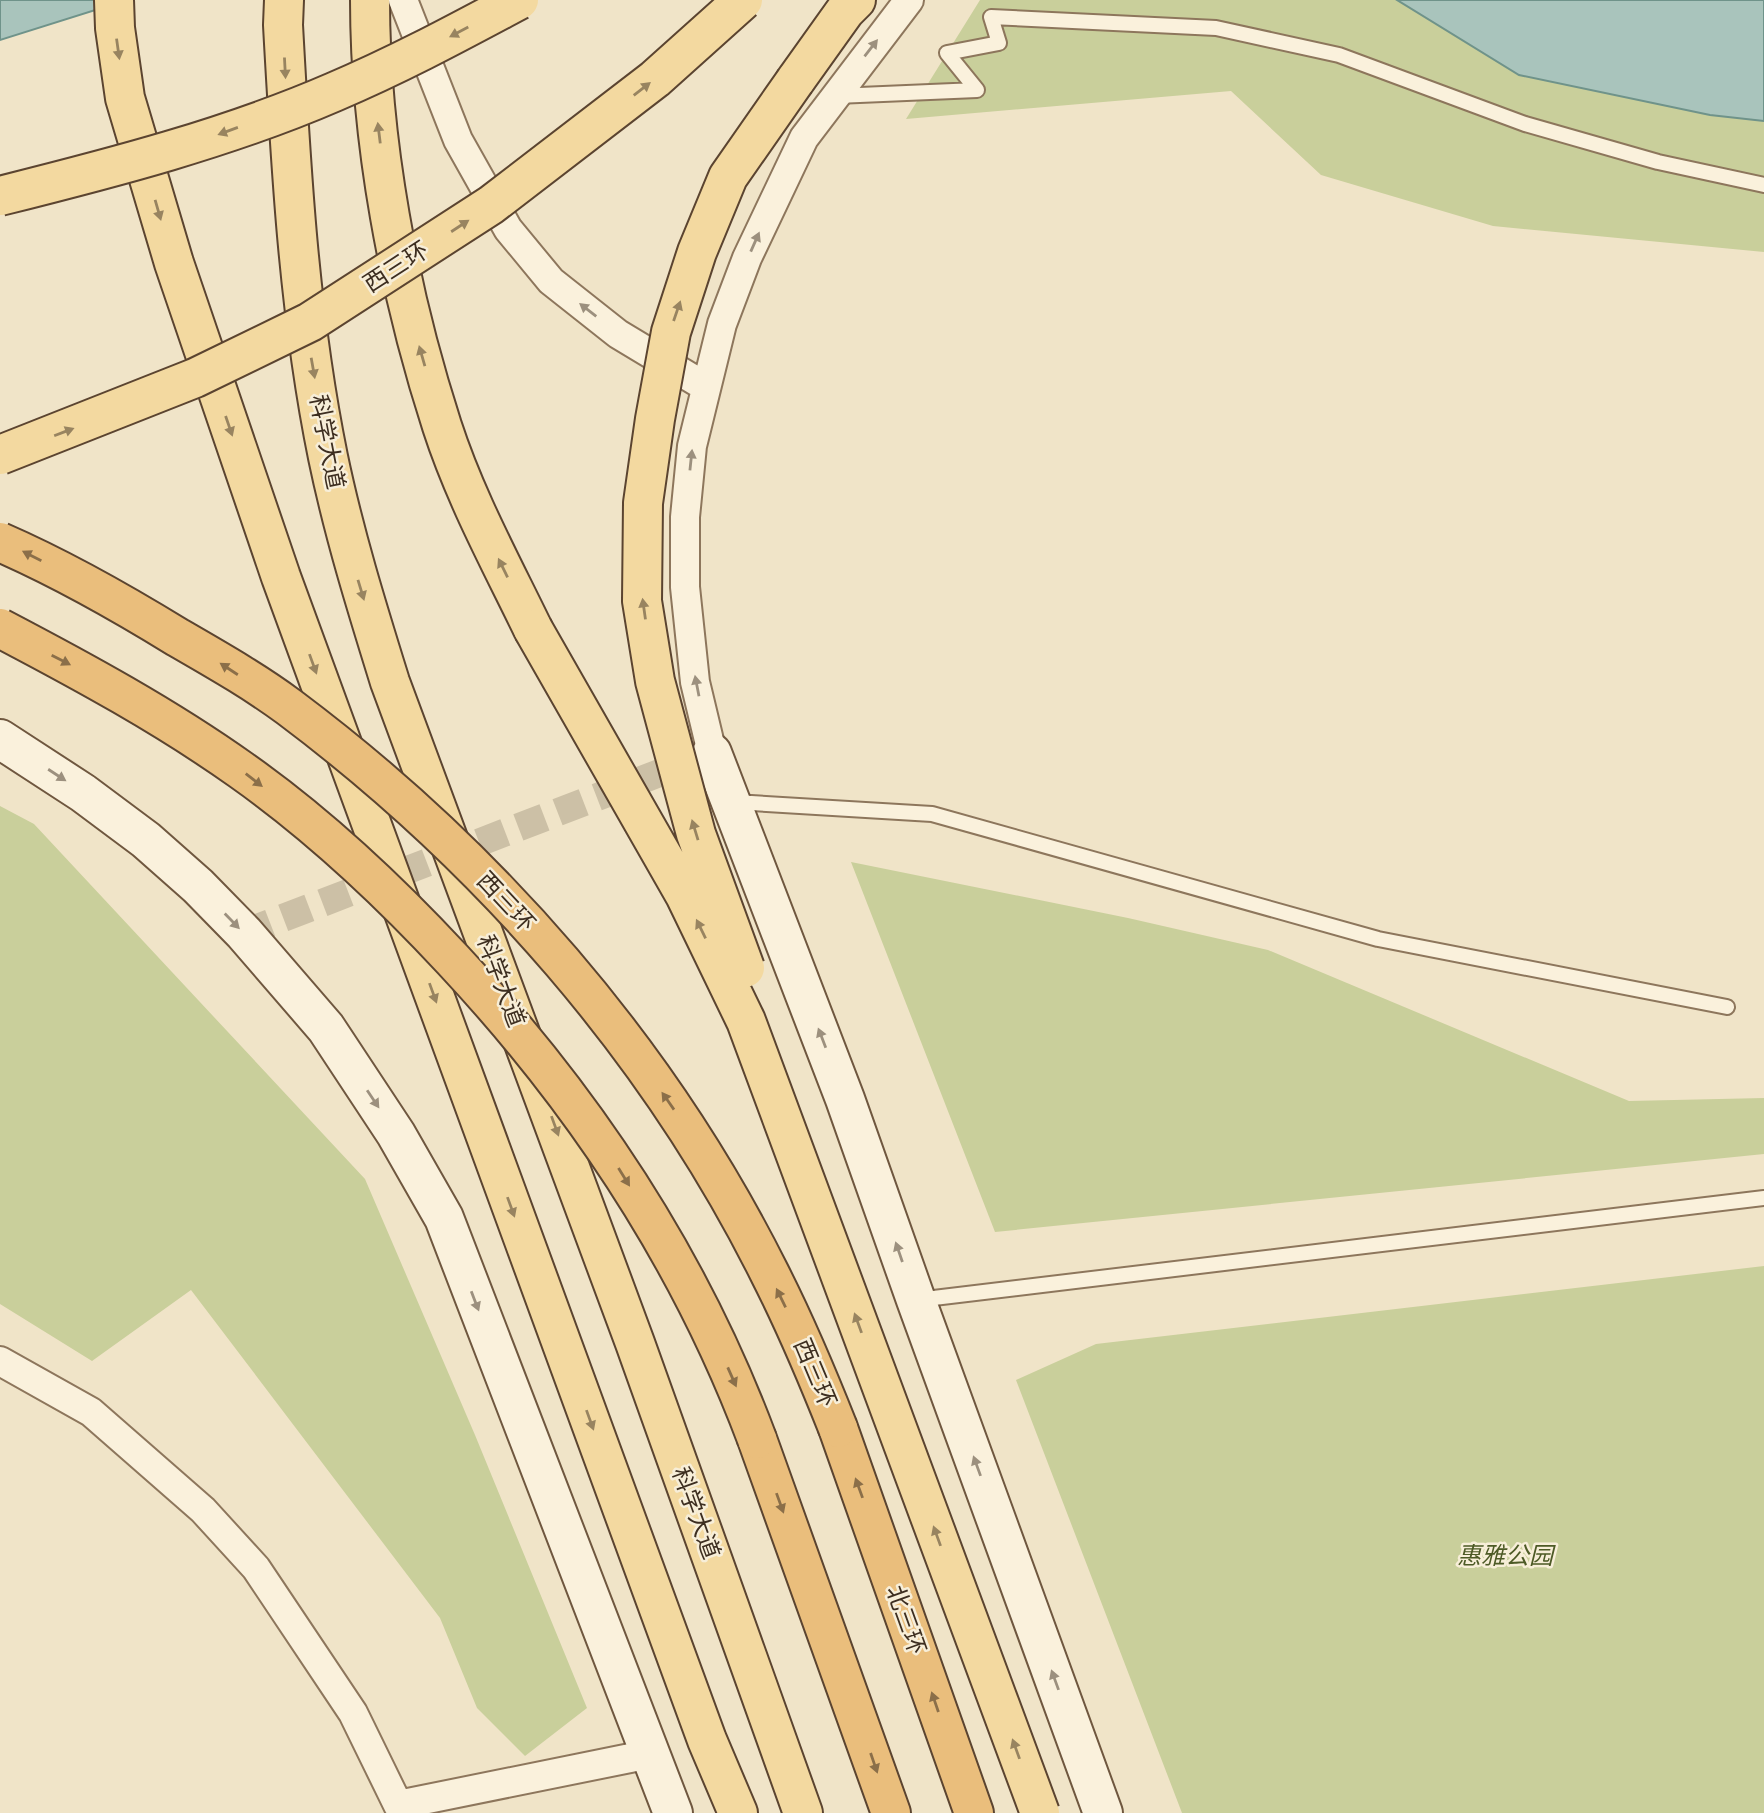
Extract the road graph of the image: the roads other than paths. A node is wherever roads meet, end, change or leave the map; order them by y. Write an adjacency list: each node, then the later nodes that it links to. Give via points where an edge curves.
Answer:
1 (114, 0): 28 (main road, one-way to 28, bridge, via 129,110 174,263 281,577 697,1714)
2 (284, 0): 29 (main road, 科学大道, one-way to 29, via 292,197 310,350 328,457 358,581 390,682)
3 (370, 0): 20 (main road, one-way to 3, bridge, via 746,1020 685,895 533,629 476,512 443,428 412,321 384,170)
4 (403, 0): 12 (street, one-way to 4, via 618,334 551,281 508,229 458,140)
5 (519, 0): 11 (main road, one-way to 11, bridge, via 334,93 115,167)
6 (743, 0): 13 (main road, 西三环, one-way to 6, bridge, via 195,378 310,322 491,205 655,79)
7 (856, 0): 20 (main road, one-way to 7, bridge, via 772,1034 696,834 655,681 642,601 643,503 671,331 728,177)
8 (909, 0): 9 (street, one-way to 8)
9 (834, 96): 10 (lane, via 977,90 947,53 999,43 991,17 1216,28 1339,55 1551,131 1658,162); 12 (street, one-way to 9, via 722,324 747,258 804,138)
10 (1764, 184)
11 (0, 196)
12 (706, 387): 17 (street, one-way to 12, via 695,682 685,587 692,446)
13 (0, 455)
14 (0, 542): 24 (highway, 西三环, one-way to 14, bridge, via 768,1270 673,1108 564,964 479,873 443,835 286,705 116,600)
15 (0, 628): 30 (highway, one-way to 30, bridge, via 78,669 241,770 316,829 389,892 505,1016 562,1087 650,1220 698,1306 745,1406)
16 (0, 739): 25 (main road, one-way to 25, via 83,793 198,886 326,1028 396,1134 443,1218)
17 (712, 753): 18 (main road)
18 (730, 802): 19 (lane, via 932,814 1378,939); 22 (main road, one-way to 18, via 845,1099)
19 (1727, 1007)
20 (803, 1175): 32 (main road, one-way to 20, bridge)
21 (1764, 1198): 22 (lane)
22 (916, 1300): 33 (main road, one-way to 22)
23 (0, 1361): 26 (street, via 91,1412 202,1510 256,1568 353,1713)
24 (838, 1428): 31 (highway, 北三环, one-way to 24)
25 (650, 1754): 26 (street); 27 (main road)
26 (400, 1809)
27 (673, 1813)
28 (738, 1813)
29 (803, 1813)
30 (891, 1813)
31 (974, 1813)
32 (1040, 1813)
33 (1103, 1813)

